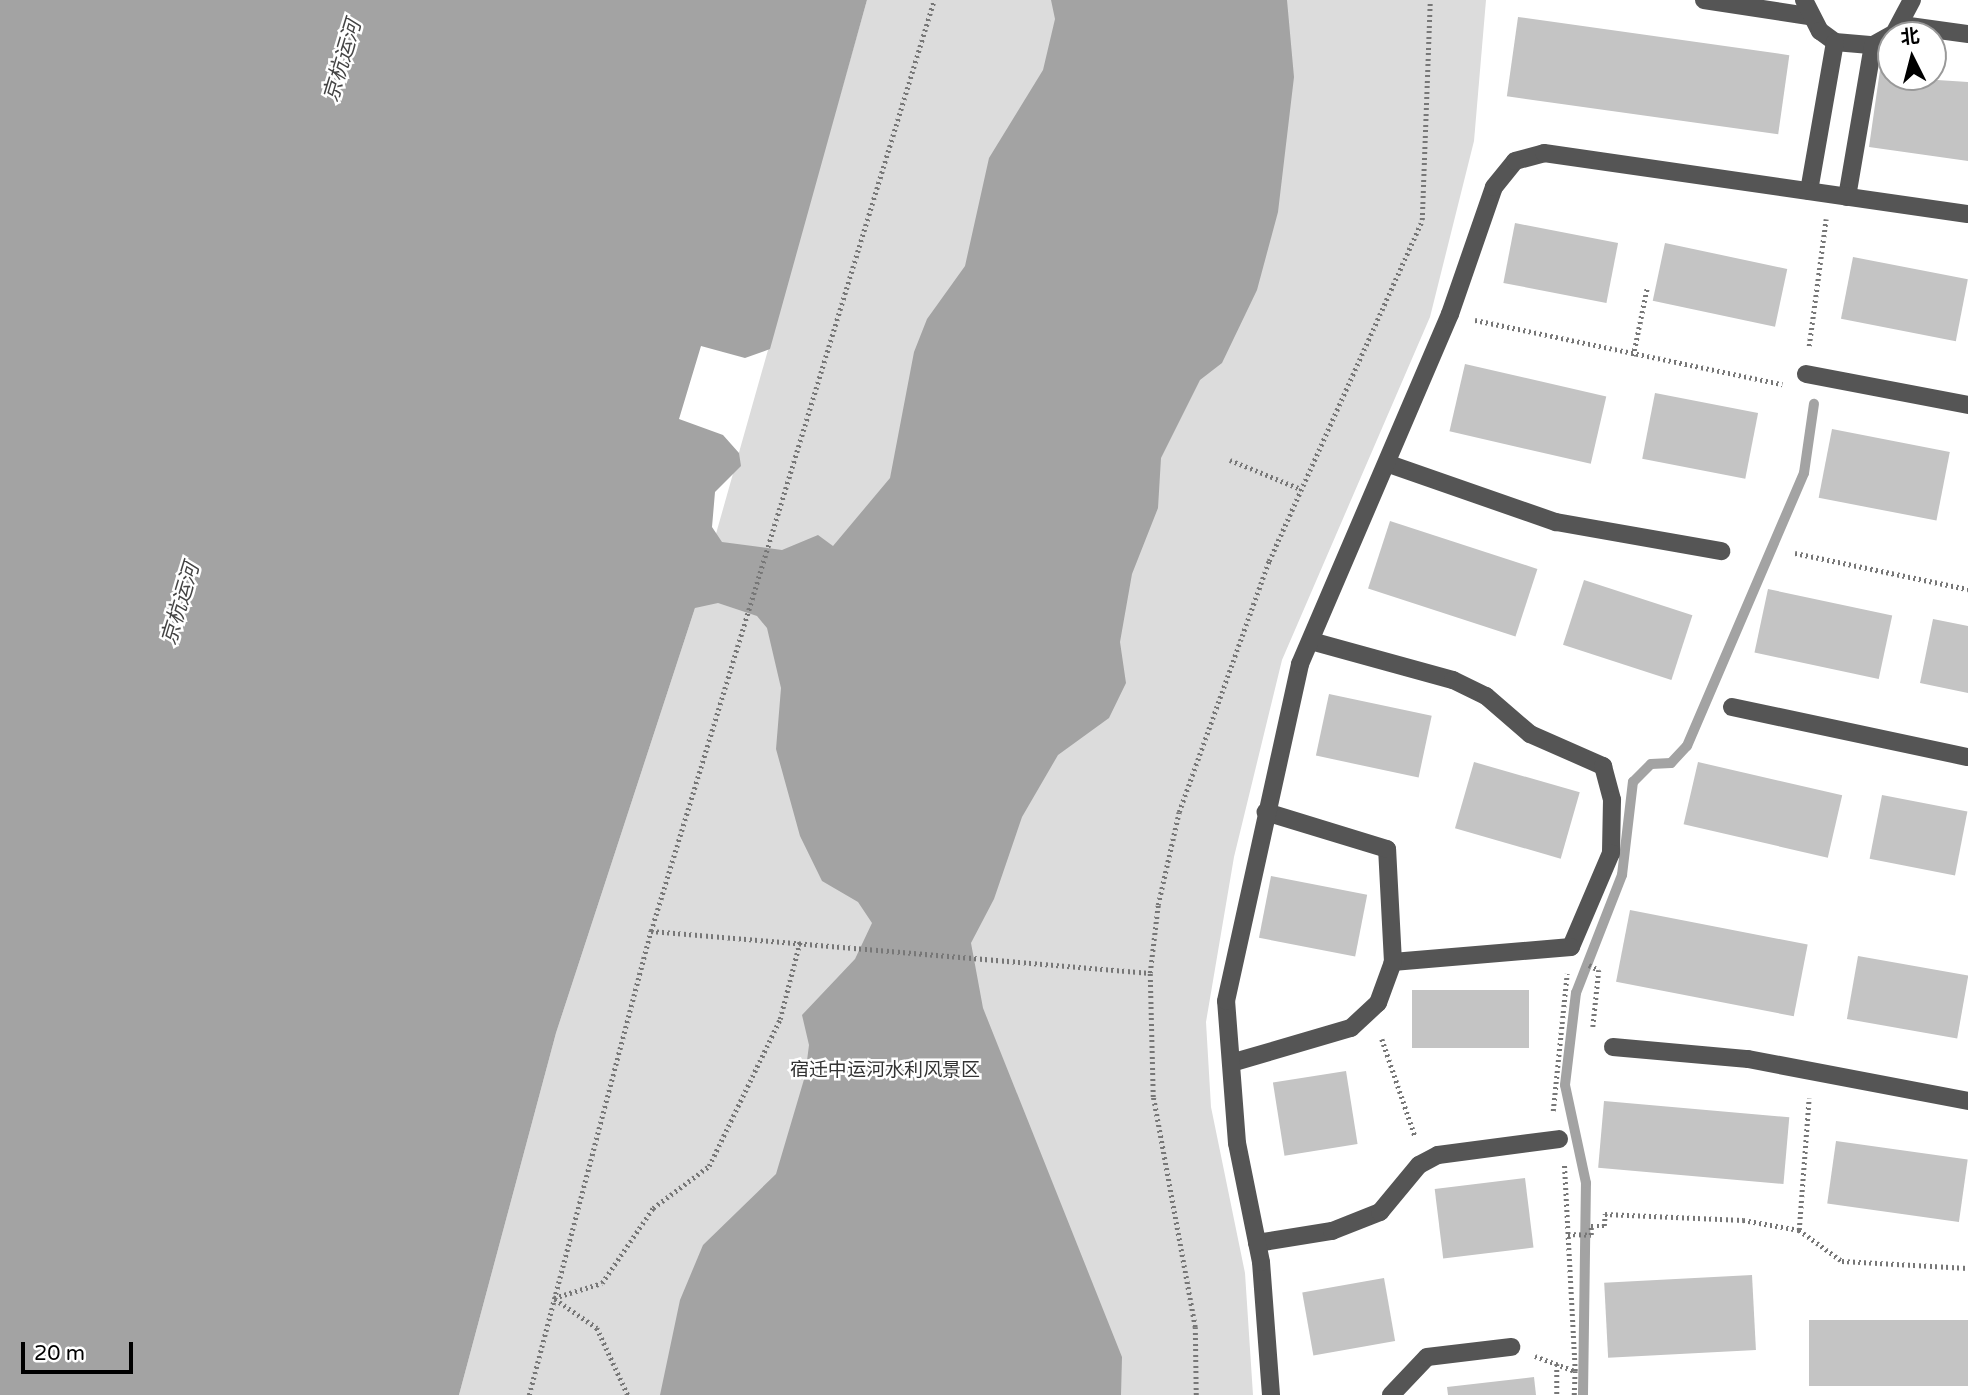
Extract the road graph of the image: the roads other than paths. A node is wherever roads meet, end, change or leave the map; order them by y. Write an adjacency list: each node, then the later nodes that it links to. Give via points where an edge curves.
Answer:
1 (1704, 0): 3 (street)
2 (1912, 0): 4 (street)
3 (1807, 8): 7 (street)
4 (1901, 21)
5 (1947, 33): 6 (street)
6 (1968, 34)
7 (1835, 42): 9 (street); 10 (street)
8 (1877, 43): 9 (street)
9 (1873, 45): 11 (street)
10 (1809, 191): 11 (street); 15 (street, via 1582,155 1544,153 1515,161 1494,187 1450,314)
11 (1847, 197): 12 (street)
12 (1968, 214)
13 (1806, 374): 14 (street)
14 (1968, 405)
15 (1389, 464): 16 (street, via 1556,522); 17 (street)
16 (1721, 551)
17 (1311, 641): 20 (street); 21 (street, via 1453,680 1486,696 1530,734 1603,766 1612,800 1611,853 1571,947)
18 (1732, 707): 19 (street)
19 (1968, 757)
20 (1266, 812): 21 (street, via 1387,849); 23 (street, via 1226,1001)
21 (1393, 962): 23 (street, via 1378,1003 1351,1028)
22 (1613, 1047): 24 (street, via 1811,1070)
23 (1231, 1063): 26 (street, via 1237,1143)
24 (1968, 1101)
25 (1559, 1139): 26 (street, via 1462,1150 1424,1162 1380,1212 1332,1231)
26 (1257, 1243): 28 (street)
27 (1511, 1347): 29 (street, via 1427,1357)
28 (1271, 1395)
29 (1391, 1395)

